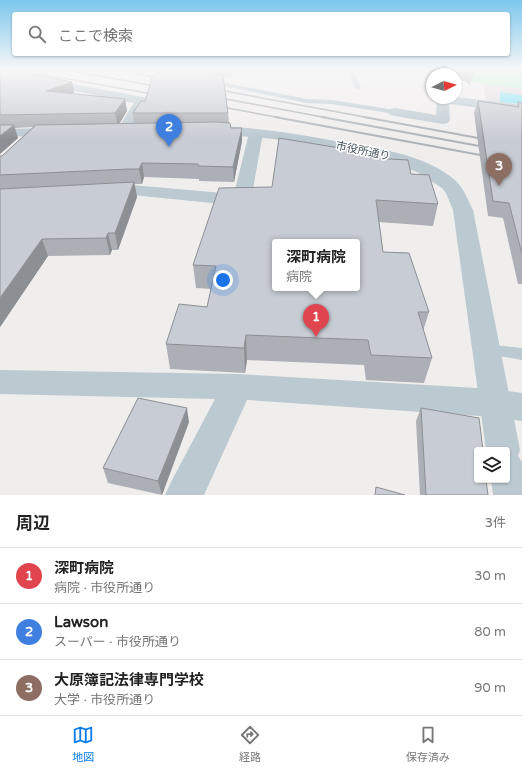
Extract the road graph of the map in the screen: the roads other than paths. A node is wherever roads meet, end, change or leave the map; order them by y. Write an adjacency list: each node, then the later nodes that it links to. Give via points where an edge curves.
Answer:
1 (100, 92): 7 (street, via 142,100 116,131)
2 (262, 92): 6 (lane, via 307,101 332,102)
3 (462, 101): 5 (street)
4 (443, 104): 6 (street, via 445,123)
5 (522, 109)
6 (395, 112)
7 (147, 131)
8 (193, 131): 10 (street, 市役所通り)
9 (72, 132): 12 (street)
10 (256, 132): 14 (street, via 242,200 132,190); 15 (street, 市役所通り, via 294,137 406,161 448,184 456,193 463,210)
11 (0, 133): 12 (street)
12 (35, 133): 13 (street)
13 (18, 149)
14 (93, 192)
15 (485, 348): 16 (lane); 19 (street, 市役所通り)
16 (522, 354)
17 (0, 382): 18 (street)
18 (238, 387): 19 (street); 22 (street)
19 (508, 405): 20 (street, 市役所通り)
20 (503, 447)
21 (510, 483): 23 (street)
22 (184, 495)
23 (512, 495)

